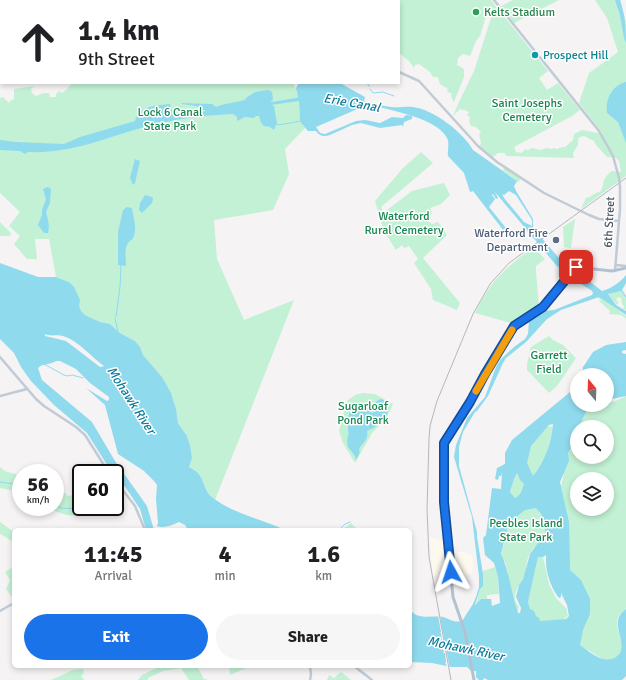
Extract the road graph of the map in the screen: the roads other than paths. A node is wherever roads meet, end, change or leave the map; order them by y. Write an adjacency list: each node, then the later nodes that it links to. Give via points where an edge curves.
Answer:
1 (494, 0): 3 (street, 6th Street, bridge, via 599,131 613,156 618,173 621,200)
2 (400, 72): 3 (street, via 418,81 491,158 544,193 599,219)
3 (619, 221): 4 (street, 6th Street)
4 (616, 265): 5 (street); 6 (street, 6th Street)
5 (626, 267): 6 (main road)
6 (615, 271): 19 (main road, via 575,268 543,307 514,326 444,443 444,502 453,596 466,638)
7 (0, 357): 8 (street)
8 (27, 389): 9 (street); 10 (street, via 40,403 76,427)
9 (0, 396)
10 (103, 464)
11 (124, 492): 12 (street, via 135,506)
12 (144, 528)
13 (12, 604): 14 (street)
14 (0, 611)
15 (310, 668): 17 (street)
16 (357, 668): 18 (street)
17 (310, 680)
18 (372, 680)
19 (474, 680)

